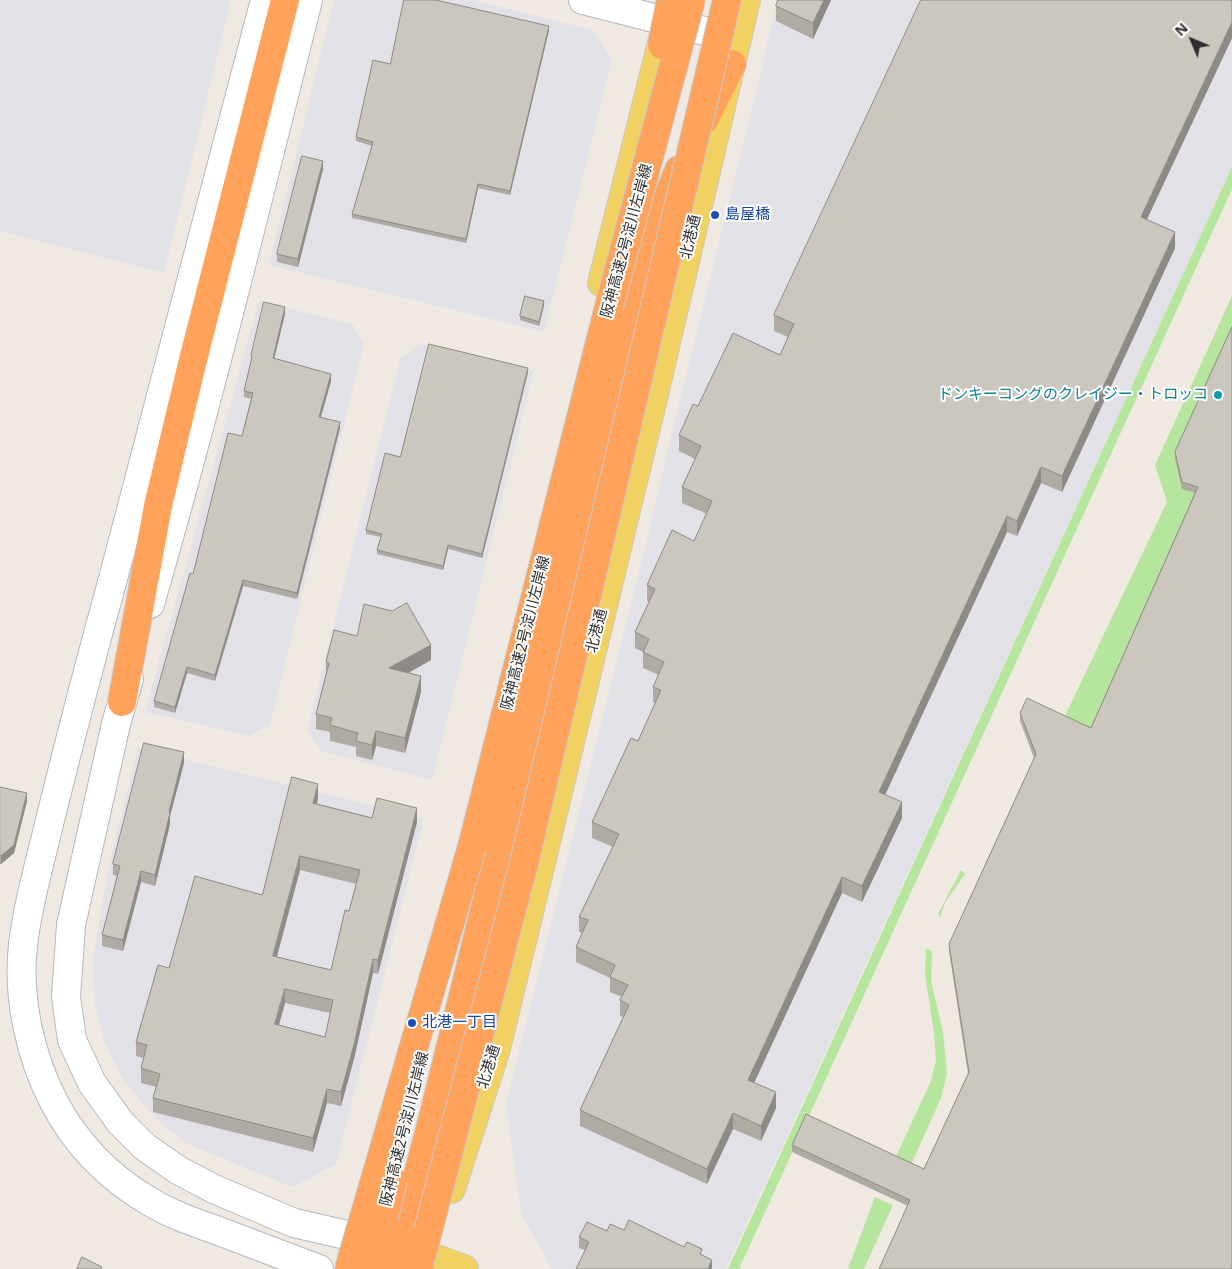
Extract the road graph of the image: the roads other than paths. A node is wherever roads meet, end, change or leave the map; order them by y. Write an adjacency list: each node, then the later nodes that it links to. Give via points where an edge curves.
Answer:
1 (265, 0): 14 (street, via 75,718 34,890 23,946 22,975 25,1011 37,1060 53,1101 78,1140 111,1173 148,1201 170,1213)
2 (286, 0): 11 (highway, via 158,506)
3 (308, 0): 11 (street, via 180,500)
4 (583, 0): 8 (street)
5 (691, 0): 10 (highway, 阪神高速2号淀川左岸線, bridge)
6 (727, 0): 15 (highway, bridge, via 527,854)
7 (746, 0): 9 (main road, 北港通)
8 (670, 7): 9 (street); 10 (highway, bridge); 13 (main road, via 468,810 392,1176)
9 (734, 52): 10 (highway); 15 (main road, 北港通, via 496,1049)
10 (621, 306): 12 (highway, 阪神高速2号淀川左岸線); 21 (highway, bridge, via 439,1096)
11 (122, 702): 13 (street, via 70,935 66,997 72,1040 92,1083 120,1122 145,1147 178,1170 294,1223)
12 (472, 847): 18 (highway, bridge); 20 (highway, 阪神高速2号淀川左岸線, bridge)
13 (373, 1241): 15 (main road); 19 (main road)
14 (273, 1252): 16 (street); 17 (street)
15 (426, 1265): 22 (main road)
16 (302, 1269)
17 (319, 1269)
18 (349, 1269)
19 (364, 1269)
20 (371, 1269)
21 (394, 1269)
22 (464, 1269)

